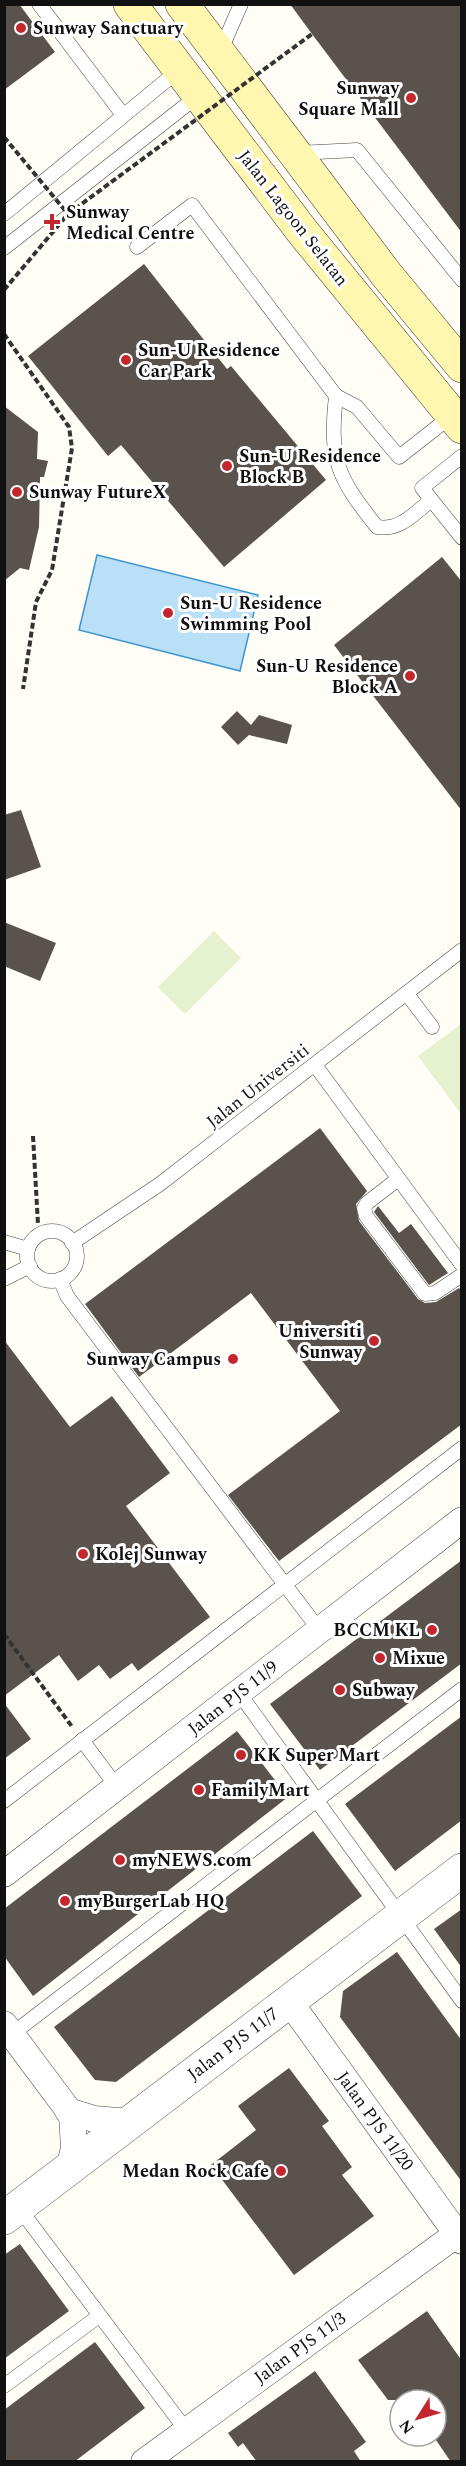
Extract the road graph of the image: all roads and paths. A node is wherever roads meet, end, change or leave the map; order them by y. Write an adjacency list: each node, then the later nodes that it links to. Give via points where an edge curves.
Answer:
1 (39, 4): 8 (lane)
2 (130, 4): 7 (main road, Jalan Lagoon Selatan)
3 (182, 4): 6 (main road)
4 (241, 4): 6 (lane)
5 (312, 34): 12 (path, bridge)
6 (219, 54): 10 (main road)
7 (189, 83): 8 (lane); 14 (lane); 20 (main road, Jalan Lagoon Selatan, via 302,231)
8 (123, 115): 11 (lane)
9 (4, 137): 12 (path, bridge)
10 (293, 153): 15 (lane, via 357,150); 18 (main road)
11 (4, 214)
12 (68, 214): 16 (path, bridge)
13 (137, 247): 19 (lane, via 192,205)
14 (4, 248)
15 (462, 280)
16 (4, 290)
17 (4, 334): 24 (path, via 69,427 72,448 52,570 36,602)
18 (462, 366)
19 (336, 396): 20 (lane, via 357,407 399,457 422,438); 22 (lane, via 336,463 345,485 377,527 390,529 400,525)
20 (458, 418)
21 (462, 456): 22 (lane, via 422,488)
22 (431, 500): 23 (lane)
23 (462, 538)
24 (23, 689)
25 (462, 950): 26 (lane, Jalan Universiti)
26 (407, 994): 27 (lane); 28 (lane, Jalan Universiti)
27 (432, 1027)
28 (315, 1065): 30 (lane); 33 (lane, Jalan Universiti, via 160,1184)
29 (33, 1136): 31 (path)
30 (398, 1179): 35 (lane); 37 (lane, via 367,1203 366,1216 425,1294 435,1293)
31 (38, 1224)
32 (4, 1242): 34 (lane)
33 (72, 1243): 34 (lane, via 66,1235 51,1231 36,1236); 39 (lane, via 76,1262)
34 (28, 1249): 36 (lane)
35 (462, 1265)
36 (30, 1266): 38 (lane); 39 (lane, via 45,1280)
37 (462, 1275)
38 (4, 1279)
39 (60, 1279): 42 (lane, via 67,1296)
40 (462, 1448): 42 (lane)
41 (462, 1520): 43 (street, Jalan PJS 11/9)
42 (284, 1583): 43 (lane); 48 (lane)
43 (320, 1631): 46 (street, Jalan PJS 11/9)
44 (4, 1634): 47 (path)
45 (462, 1689): 51 (lane)
46 (239, 1693): 49 (street, Jalan PJS 11/9); 51 (lane)
47 (61, 1711)
48 (82, 1740): 49 (lane); 50 (lane)
49 (117, 1787): 53 (street, Jalan PJS 11/9)
50 (4, 1800)
51 (316, 1801): 54 (lane); 57 (lane)
52 (462, 1870): 54 (street, Jalan PJS 11/7)
53 (4, 1874)
54 (401, 1916): 55 (street, Jalan PJS 11/7); 56 (lane)
55 (289, 2001): 59 (street, Jalan PJS 11/7); 62 (street, Jalan PJS 11/20)
56 (462, 2001)
57 (8, 2029): 58 (street)
58 (68, 2111): 59 (street, via 94,2119); 60 (street, via 72,2115 74,2148)
59 (129, 2122): 60 (street, Jalan PJS 11/7)
60 (69, 2169): 61 (street, Jalan PJS 11/7)
61 (12, 2213): 63 (lane)
62 (459, 2237): 65 (street, Jalan PJS 11/3)
63 (99, 2316): 64 (lane); 65 (lane)
64 (4, 2386)
65 (179, 2445): 66 (street, Jalan PJS 11/3)
66 (144, 2462)

